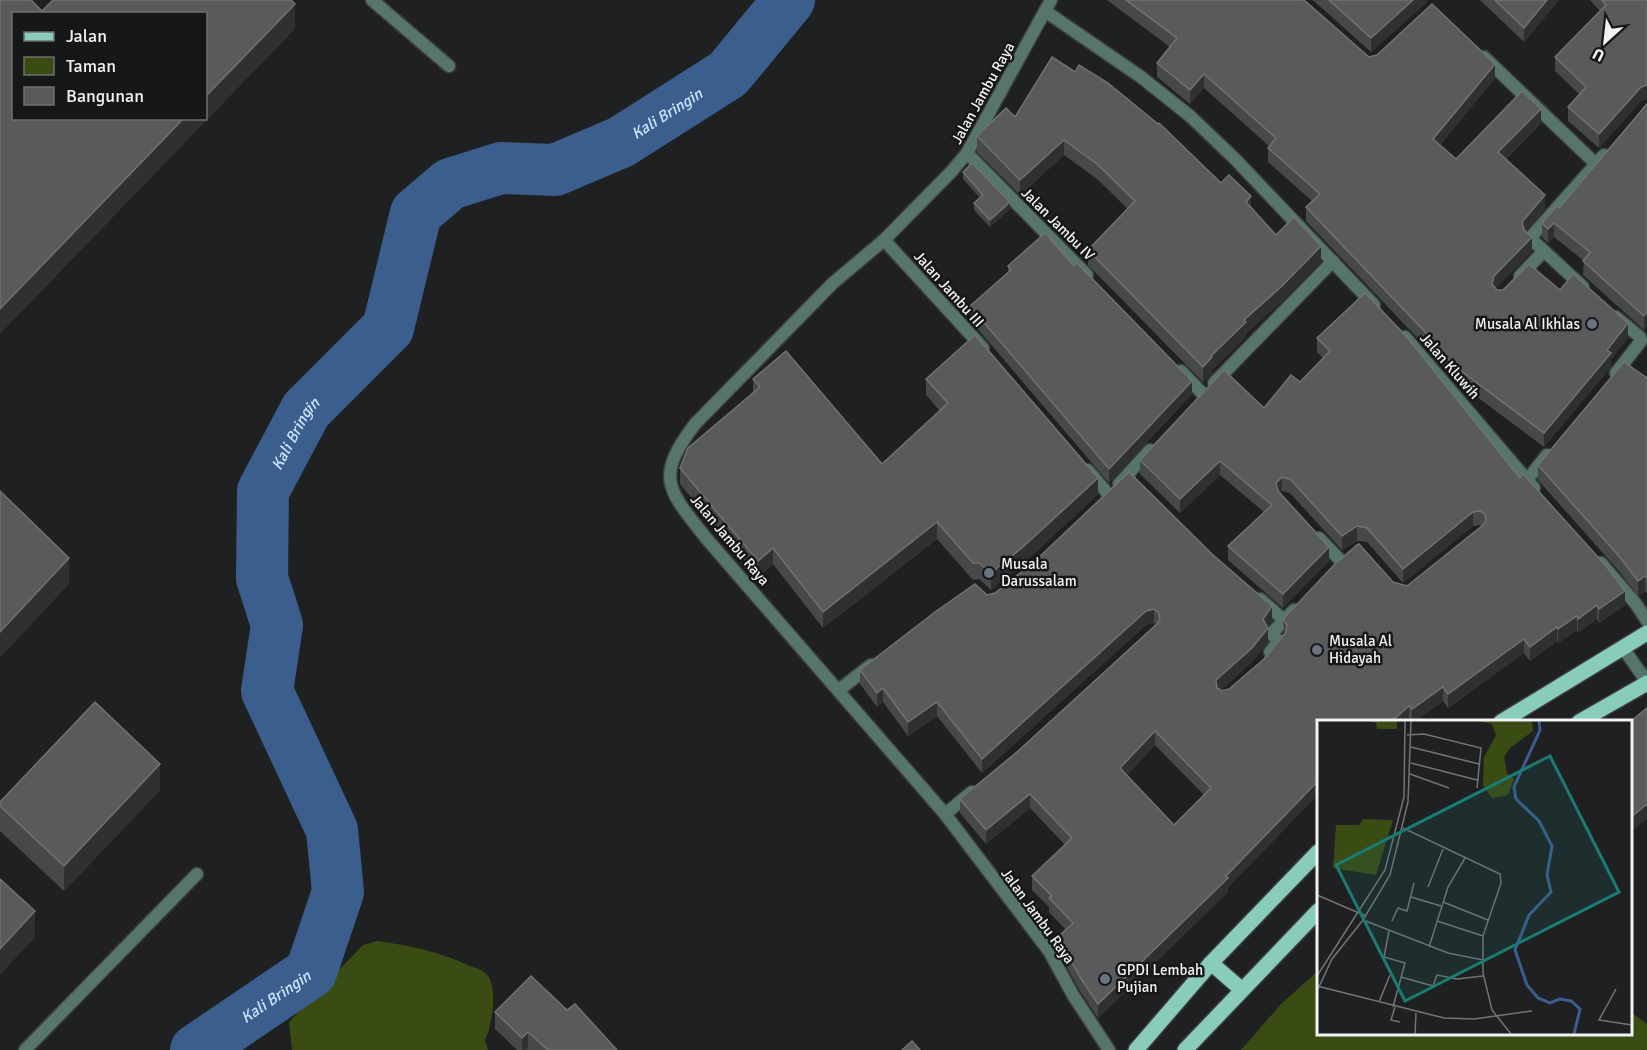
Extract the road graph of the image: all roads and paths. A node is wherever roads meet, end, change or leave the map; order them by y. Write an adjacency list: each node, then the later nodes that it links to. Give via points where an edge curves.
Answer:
1 (372, 0): 4 (street)
2 (1048, 5): 6 (street, Jalan Jambu Raya); 10 (street, via 1190,116)
3 (1478, 51): 7 (street)
4 (449, 66)
5 (1611, 148): 7 (street)
6 (967, 153): 8 (street, Jalan Jambu Raya); 12 (street, Jalan Jambu IV)
7 (1596, 164): 9 (street, via 1532,236 1531,240)
8 (885, 240): 15 (street, Jalan Jambu III); 35 (street, Jalan Jambu Raya, via 833,283 695,424 678,446 670,468 670,487 680,505)
9 (1544, 251): 11 (street); 17 (street, via 1640,338)
10 (1333, 261): 13 (street); 16 (street, via 1199,398)
11 (1514, 281)
12 (1095, 283)
13 (1381, 312)
14 (1397, 329): 21 (street, Jalan Kluwih)
15 (988, 354)
16 (1169, 360)
17 (1609, 381)
18 (1158, 442): 20 (street, via 1132,478 1105,498)
19 (1557, 444): 21 (street)
20 (1078, 459)
21 (1527, 480): 22 (street, Jalan Kluwih)
22 (1541, 496)
23 (1312, 530): 25 (street)
24 (1591, 551): 29 (street)
25 (1341, 562)
26 (1251, 591): 28 (street)
27 (1305, 599): 28 (street)
28 (1284, 620): 33 (street, via 1271,634 1279,641)
29 (1647, 621)
30 (1647, 633): 31 (main road)
31 (1623, 648): 34 (street); 36 (main road)
32 (885, 655): 35 (street)
33 (1265, 659)
34 (1647, 682): 37 (main road)
35 (839, 690): 39 (street, Jalan Jambu Raya)
36 (1504, 720)
37 (1581, 720)
38 (978, 787): 39 (street)
39 (945, 814): 46 (street, Jalan Jambu Raya, via 1048,951)
40 (1317, 853): 43 (main road)
41 (197, 874): 45 (street)
42 (1317, 912): 44 (main road)
43 (1211, 963): 44 (main road); 47 (main road)
44 (1241, 989): 48 (main road)
45 (25, 1050)
46 (1109, 1050)
47 (1136, 1050)
48 (1185, 1050)

